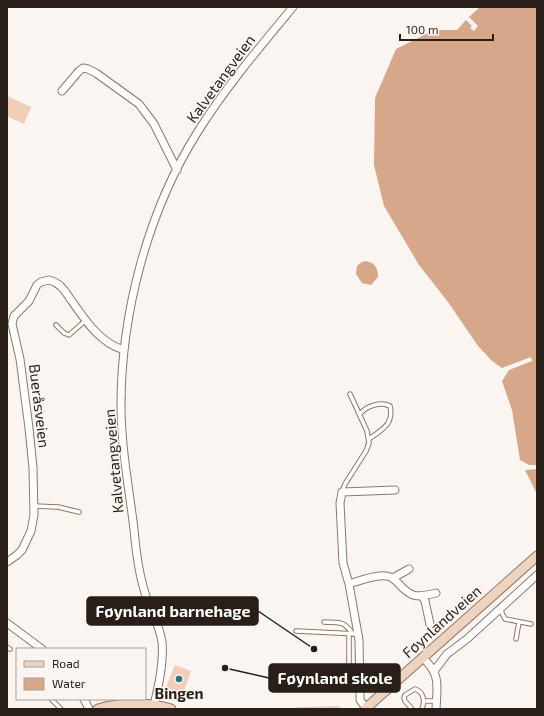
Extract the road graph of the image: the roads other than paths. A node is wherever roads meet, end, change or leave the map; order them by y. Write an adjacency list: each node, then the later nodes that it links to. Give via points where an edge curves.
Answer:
1 (293, 7): 3 (street, Kalvetangveien, via 226,89 196,134)
2 (62, 91): 3 (street, via 83,68 92,70 126,93 140,104 149,116)
3 (177, 170): 6 (street, Kalvetangveien, via 146,247)
4 (86, 320): 5 (lane, via 69,335); 6 (street, via 103,339); 12 (street, Bueråsveien, via 60,285 49,280 38,285 29,301 14,316 13,334 20,359 31,446)
5 (56, 325)
6 (124, 350): 23 (street, Kalvetangveien, via 121,404 124,456 140,570)
7 (350, 394): 8 (lane)
8 (360, 414): 9 (lane); 9 (lane, via 378,405 390,406 391,416 386,427)
9 (369, 439): 11 (lane, via 366,451 350,474)
10 (395, 490): 11 (street)
11 (342, 492): 19 (street, via 341,543)
12 (34, 506): 13 (lane, via 58,507); 15 (street, Bueråsveien, via 28,539 17,555)
13 (79, 512)
14 (536, 561): 34 (main road, Føynlandveien)
15 (7, 562)
16 (409, 569): 18 (street)
17 (537, 575): 22 (street)
18 (393, 578): 19 (street, via 379,576); 21 (street, via 406,592)
19 (349, 584): 31 (street)
20 (436, 593): 21 (street)
21 (422, 597): 29 (street)
22 (500, 608): 26 (lane, via 505,619); 35 (street, via 447,654)
23 (155, 620): 24 (lane, via 169,617); 40 (street, Kalvetangveien, via 161,634 162,663)
24 (208, 620)
25 (324, 622): 31 (lane, via 343,623)
26 (519, 622): 28 (lane); 32 (lane)
27 (7, 623): 33 (street)
28 (531, 624)
29 (431, 629)
30 (296, 631): 31 (lane)
31 (353, 634): 36 (street); 36 (lane, via 348,669)
32 (516, 639)
33 (41, 648)
34 (423, 658): 35 (street); 46 (main road, Føynlandveien)
35 (434, 671): 41 (street, via 437,681)
36 (360, 675): 46 (street, via 360,700)
37 (52, 700): 42 (lane)
38 (84, 700): 43 (street)
39 (424, 701): 41 (lane); 47 (lane, via 417,690 405,695 404,700); 48 (lane)
40 (154, 705): 44 (main road, via 116,705); 45 (main road)
41 (436, 705)
42 (61, 709)
43 (89, 709)
44 (98, 709)
45 (171, 709)
46 (366, 709)
47 (412, 709)
48 (422, 709)

